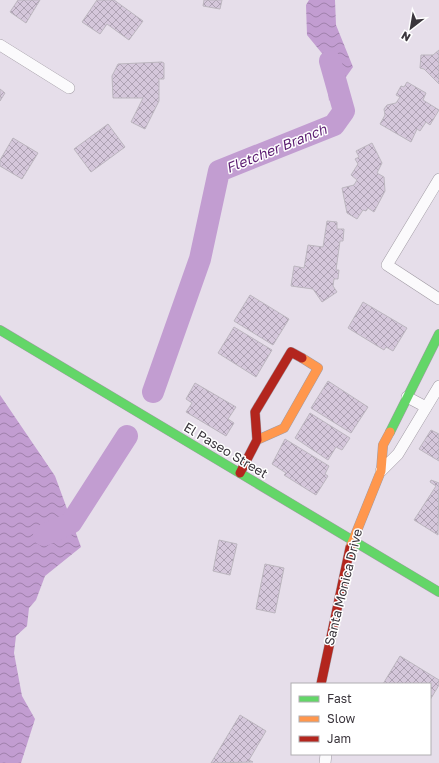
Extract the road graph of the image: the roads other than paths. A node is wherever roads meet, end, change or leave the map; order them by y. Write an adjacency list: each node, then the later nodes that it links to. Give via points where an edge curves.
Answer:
1 (0, 45): 2 (street)
2 (69, 88)
3 (439, 179): 4 (street, via 387,265)
4 (439, 299)
5 (0, 330): 12 (street, El Paseo Street)
6 (439, 334): 8 (street, Santa Monica Drive)
7 (439, 386): 9 (street, Santa Monica Drive)
8 (407, 397): 9 (street); 11 (street, Santa Monica Drive, via 383,445)
9 (426, 407): 11 (street, Santa Monica Drive, via 398,454)
10 (258, 440): 10 (street, via 284,428 318,368 291,352 255,412); 12 (street)
11 (381, 471): 13 (street, Santa Monica Drive)
12 (240, 473): 13 (street, El Paseo Street)
13 (352, 540): 14 (street, El Paseo Street); 15 (street, Santa Monica Drive)
14 (439, 592)
15 (321, 683)

